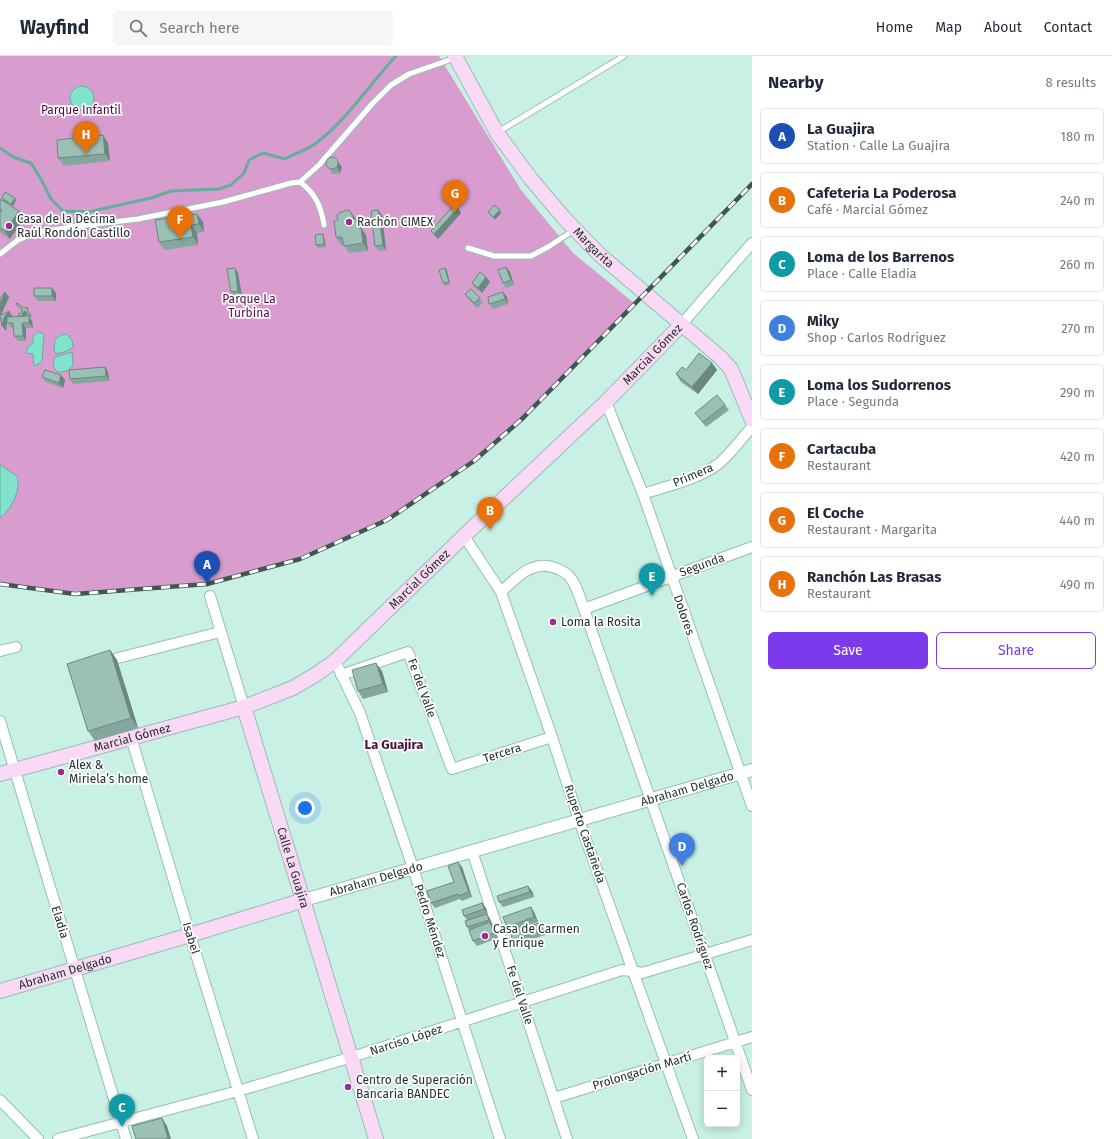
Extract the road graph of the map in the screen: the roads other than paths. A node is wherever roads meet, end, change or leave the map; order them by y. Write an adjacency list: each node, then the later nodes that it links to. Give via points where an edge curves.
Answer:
1 (624, 56): 3 (lane)
2 (456, 57): 3 (main road, Margarita); 4 (lane, via 409,74 391,85 319,165)
3 (497, 133): 6 (main road, Margarita, via 531,179)
4 (300, 182): 5 (lane, via 313,193 321,209); 9 (lane, via 223,202 126,221 34,233 18,240)
5 (324, 225)
6 (574, 229): 8 (lane, via 530,256 494,256); 10 (main road, Margarita)
7 (752, 243): 10 (street, Marcial Gómez)
8 (468, 248)
9 (0, 254)
10 (681, 325): 11 (main road, Marcial Gómez); 12 (main road, Margarita, via 731,369)
11 (606, 402): 14 (street, Dolores); 15 (main road, Marcial Gómez)
12 (752, 420)
13 (752, 427): 14 (street, Primera, via 718,464 706,472)
14 (643, 494): 17 (street, Dolores)
15 (464, 536): 18 (street, Ruperto Castañeda); 25 (main road, Marcial Gómez)
16 (752, 547): 17 (street, Segunda)
17 (671, 577): 20 (street, Segunda); 34 (street, Dolores)
18 (501, 592): 20 (street, Carlos Rodríguez, via 524,572 548,565 568,574); 30 (street, Ruperto Castañeda)
19 (210, 596): 21 (street, Calle La Guajira)
20 (584, 609): 36 (street, Carlos Rodríguez)
21 (220, 632): 24 (street); 27 (street, Calle La Guajira)
22 (16, 647): 23 (street)
23 (0, 651)
24 (118, 658)
25 (335, 661): 26 (street, Pedro Méndez); 27 (main road, Marcial Gómez, via 293,688)
26 (341, 675): 31 (street, Fe del Valle, via 408,652); 40 (street, Pedro Méndez, via 360,713)
27 (244, 707): 29 (main road, Marcial Gómez); 41 (main road, Calle La Guajira)
28 (0, 721): 32 (street, Eladia)
29 (131, 737): 32 (main road, Marcial Gómez); 42 (street, Isabel)
30 (552, 737): 31 (street, Tercera); 38 (street, Ruperto Castañeda)
31 (452, 769)
32 (15, 770): 35 (main road, Marcial Gómez); 45 (street, Eladia)
33 (752, 770): 34 (street, Abraham Delgado)
34 (740, 773): 36 (street, Abraham Delgado); 37 (street, Dolores)
35 (0, 774)
36 (651, 799): 38 (street, Abraham Delgado); 44 (street, Carlos Rodríguez)
37 (752, 806)
38 (579, 820): 39 (street, Abraham Delgado); 46 (street, Ruperto Castañeda)
39 (472, 851): 40 (street, Abraham Delgado); 48 (street, Fe del Valle)
40 (413, 868): 41 (street, Abraham Delgado); 49 (street, Pedro Méndez)
41 (304, 900): 42 (main road, Abraham Delgado); 52 (main road, Calle La Guajira)
42 (190, 936): 45 (main road, Abraham Delgado); 55 (street, Isabel)
43 (752, 940): 44 (street, Narciso López)
44 (704, 954): 46 (street, Narciso López, via 642,973); 51 (street, Carlos Rodríguez)
45 (74, 969): 47 (main road, Abraham Delgado); 58 (street, Eladia)
46 (632, 971): 48 (street, Narciso López, via 622,970); 53 (street, Ruperto Castañeda)
47 (0, 991)
48 (522, 1002): 49 (street, Narciso López); 56 (street, Fe del Valle)
49 (462, 1022): 52 (street, Narciso López); 64 (street, Pedro Méndez)
50 (752, 1037): 51 (street, Prolongación Martí)
51 (735, 1042): 53 (street, Prolongación Martí); 54 (street, Carlos Rodríguez)
52 (352, 1057): 55 (street, Narciso López); 63 (main road, Calle La Guajira)
53 (666, 1064): 56 (street, Prolongación Martí); 66 (street, Ruperto Castañeda)
54 (752, 1090)
55 (238, 1091): 58 (street, Narciso López); 62 (street, Isabel)
56 (554, 1098): 65 (street, Fe del Valle)
57 (0, 1100): 59 (street)
58 (121, 1123): 60 (street, Narciso López); 61 (street, Eladia)
59 (38, 1139)
60 (58, 1139)
61 (126, 1139)
62 (253, 1139)
63 (376, 1139)
64 (500, 1139)
65 (567, 1139)
66 (693, 1139)

